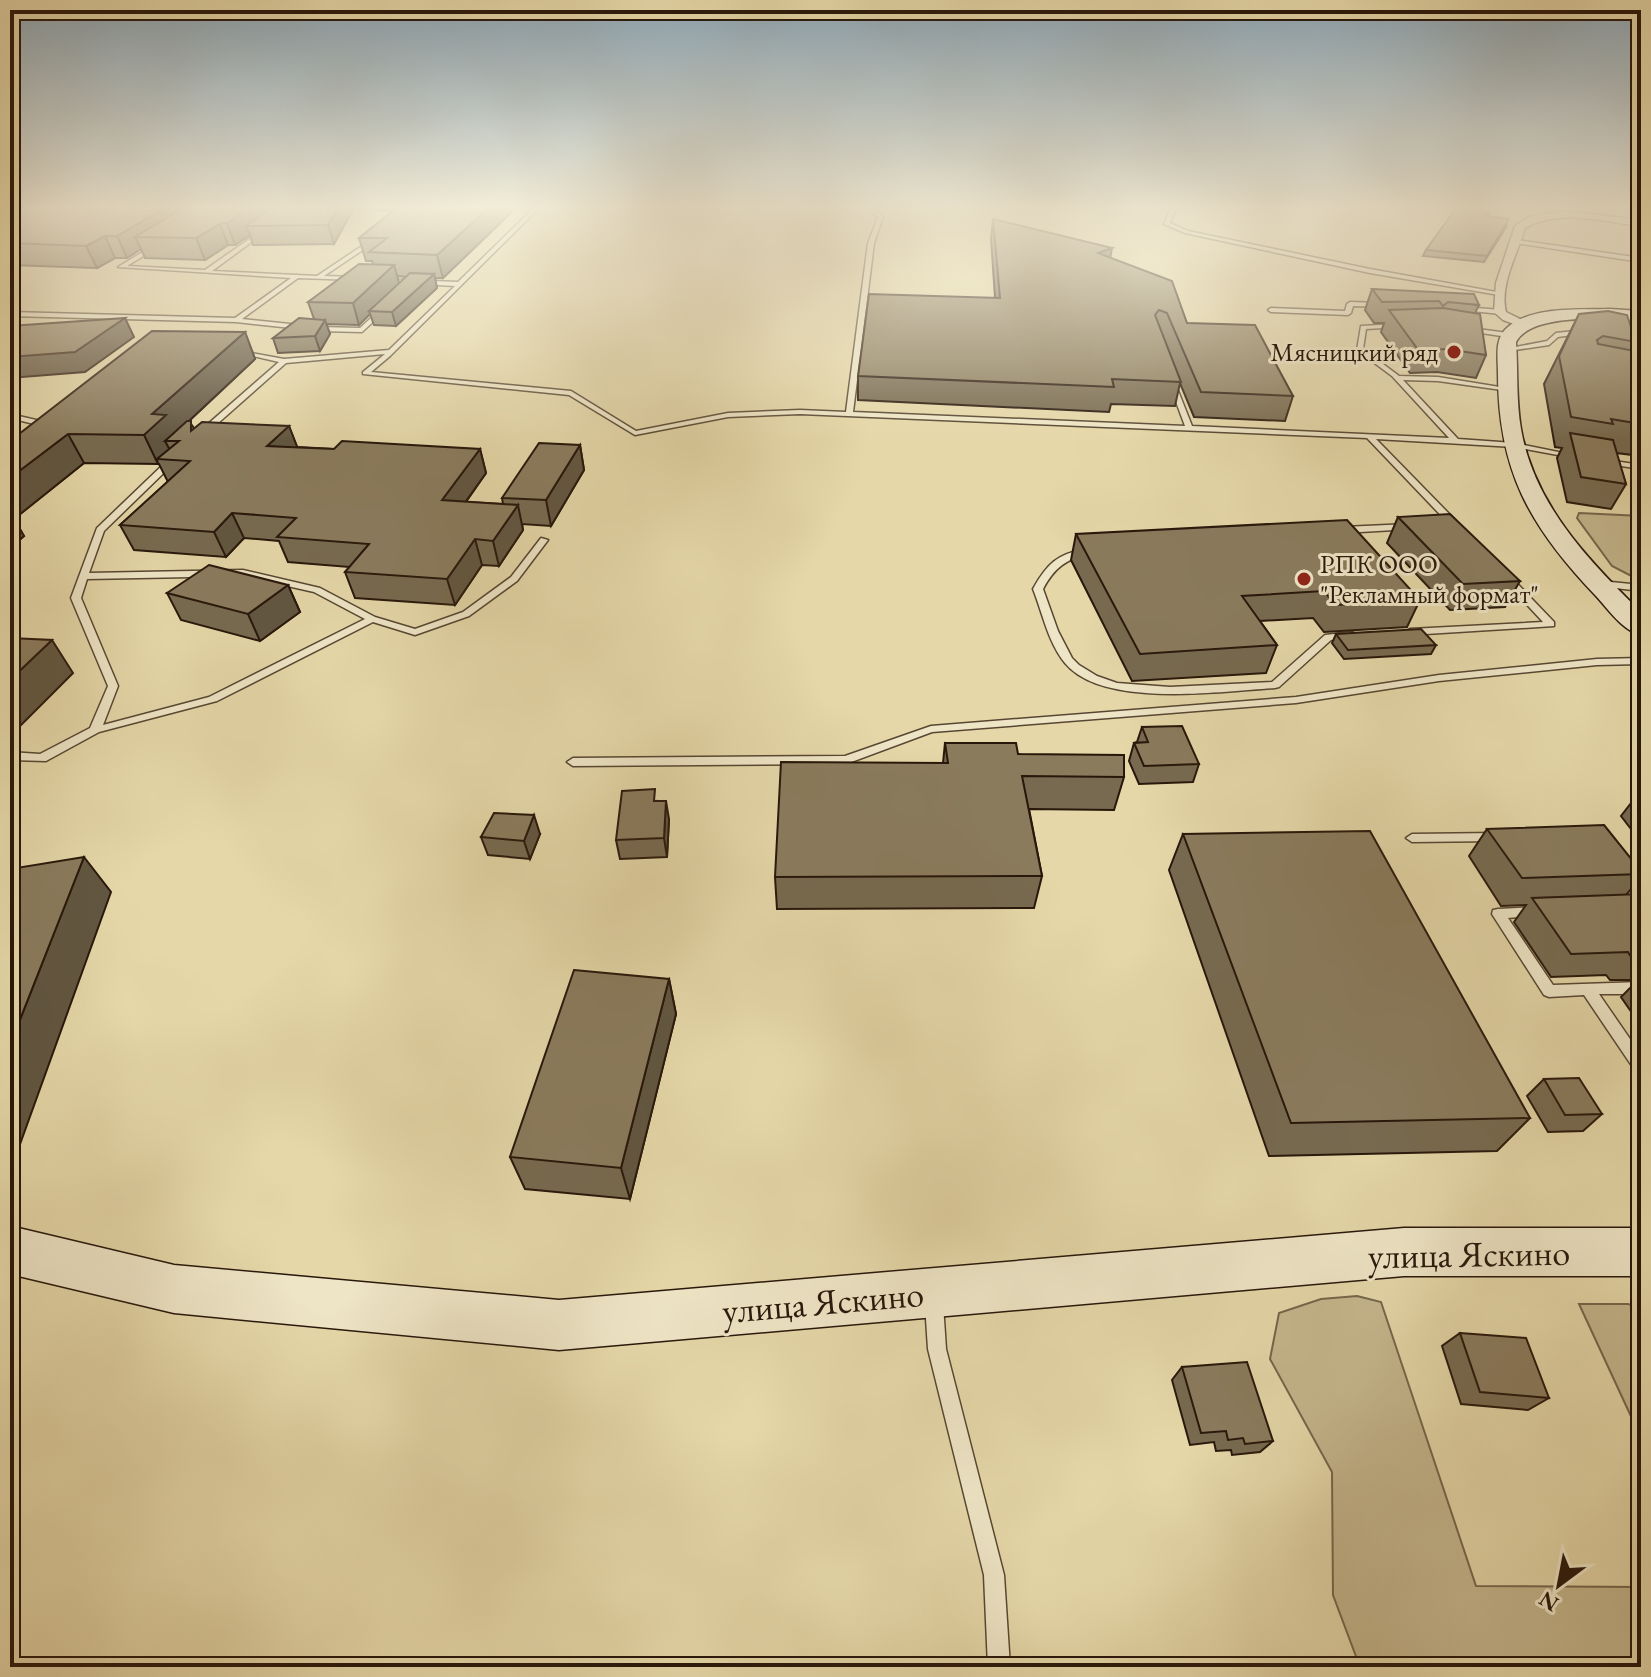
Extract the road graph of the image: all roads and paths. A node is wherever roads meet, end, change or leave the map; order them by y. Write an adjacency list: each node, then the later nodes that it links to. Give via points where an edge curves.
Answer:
1 (286, 284): 16 (lane)
2 (408, 284): 7 (lane)
3 (459, 284): 22 (lane)
4 (866, 284): 27 (lane)
5 (1448, 284): 8 (lane)
6 (1502, 284): 8 (street)
7 (401, 291)
8 (1499, 293): 13 (street)
9 (391, 301): 16 (lane, via 362,330)
10 (1398, 306): 12 (lane, via 1350,304 1348,313)
11 (1462, 309): 13 (lane)
12 (1271, 310)
13 (1501, 312): 20 (street)
14 (10, 314): 16 (lane)
15 (1641, 316): 17 (street)
16 (236, 320)
17 (1604, 324): 20 (street); 20 (lane, via 1556,335 1549,343)
18 (1402, 326): 25 (lane, via 1363,327 1360,350)
19 (1460, 328): 20 (lane)
20 (1513, 336): 26 (street)
21 (226, 351): 23 (lane)
22 (391, 352): 23 (lane); 27 (lane, via 365,373 571,393 635,433 728,415)
23 (284, 361): 34 (lane)
24 (1170, 376): 31 (lane)
25 (1396, 378): 26 (lane); 35 (lane)
26 (1509, 389): 36 (street)
27 (849, 414): 31 (lane)
28 (10, 416): 30 (lane)
29 (55, 416): 30 (lane)
30 (42, 424): 32 (lane)
31 (1189, 428): 33 (lane)
32 (32, 431)
33 (1369, 436): 35 (lane); 41 (lane)
34 (196, 438)
35 (1456, 441): 36 (lane)
36 (1514, 445): 38 (lane); 50 (street, via 1551,526)
37 (185, 447): 49 (lane, via 100,530)
38 (1583, 457)
39 (1597, 460): 40 (lane)
40 (1641, 467)
41 (1455, 525): 43 (lane); 45 (lane)
42 (1424, 526): 44 (lane)
43 (1440, 526)
44 (1332, 531)
45 (1466, 536)
46 (544, 540): 52 (lane, via 514,579 466,614 415,632)
47 (1103, 550): 55 (lane, via 1071,553 1051,565 1038,589 1061,648 1075,667 1100,682 1128,691 1275,685 1328,637)
48 (1498, 569): 54 (lane, via 1551,624)
49 (84, 576): 52 (lane, via 243,573 317,590); 57 (lane, via 76,598 113,686)
50 (1597, 584): 51 (lane); 53 (street)
51 (1641, 588)
52 (372, 619): 57 (lane, via 213,699)
53 (1641, 627)
54 (1392, 633)
55 (1360, 635)
56 (1641, 661): 59 (lane, via 1454,676 1296,700 931,729 846,760)
57 (95, 730): 58 (lane, via 42,758)
58 (10, 756)
59 (573, 762)
60 (1505, 837): 61 (lane)
61 (1412, 838)
62 (1615, 858): 63 (lane)
63 (1641, 891)
64 (1546, 912): 66 (lane, via 1498,914 1549,991)
65 (1641, 988): 66 (lane)
66 (1588, 989): 67 (lane)
67 (1641, 1067)
68 (10, 1250): 70 (street, улица Яскино, via 174,1289 559,1325)
69 (1641, 1252): 70 (street, улица Яскино, via 1404,1252)
70 (934, 1293): 71 (lane, via 937,1349 994,1575)
71 (999, 1667)

